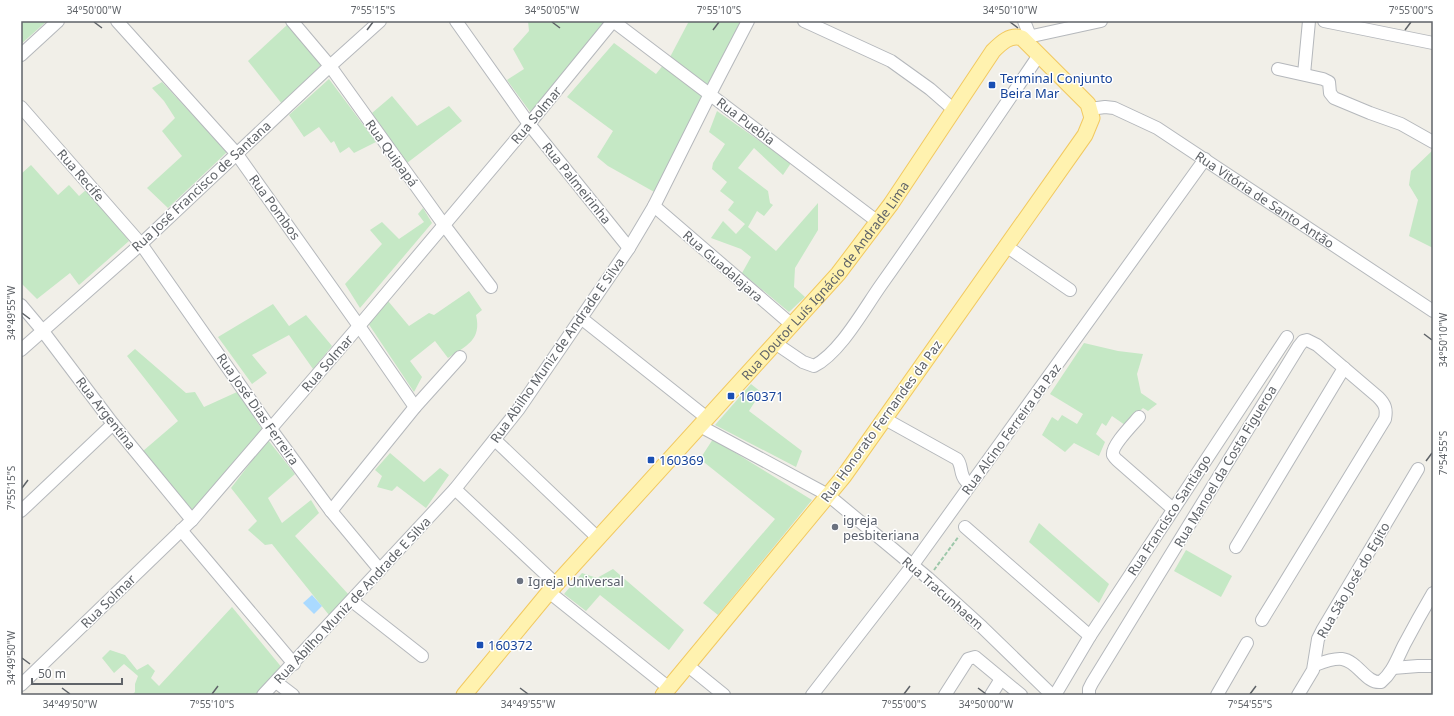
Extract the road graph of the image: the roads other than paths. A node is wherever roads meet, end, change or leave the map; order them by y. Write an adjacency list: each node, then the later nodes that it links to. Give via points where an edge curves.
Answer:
1 (58, 21): 16 (street)
2 (117, 21): 26 (street, Rua Pombos)
3 (292, 21): 17 (street, Rua Quipapá)
4 (380, 21): 17 (street, Rua José Francisco de Santana)
5 (456, 21): 24 (street, Rua Palmeirinha)
6 (613, 21): 20 (street, Rua Puebla); 24 (street, Rua Solmar)
7 (748, 21): 20 (street, Rua Abilho Muniz de Andrade E Silva)
8 (804, 21): 22 (street, via 891,60)
9 (1024, 21): 13 (street)
10 (1101, 21): 13 (street)
11 (1310, 21): 19 (street)
12 (1324, 21): 14 (street)
13 (1026, 37): 15 (main road); 22 (main road, Rua Doutor Luís Ignácio de Andrade Lima, via 1014,36 999,44)
14 (1433, 43)
15 (1039, 55): 23 (main road); 43 (street, via 935,209 830,354 814,366)
16 (21, 56)
17 (330, 66): 26 (street, Rua José Francisco de Santana); 30 (street, Rua Quipapá)
18 (1278, 69): 19 (street)
19 (1304, 74): 25 (street, via 1326,80 1334,98 1401,124)
20 (710, 94): 28 (street, Rua Abilho Muniz de Andrade E Silva); 29 (street, Rua Puebla)
21 (21, 106): 31 (street, Rua Recife)
22 (953, 109): 29 (main road, Rua Doutor Luís Ignácio de Andrade Lima)
23 (1090, 109): 27 (street, Rua Vitória de Santo Antão, via 1114,108 1126,113 1157,128); 32 (main road, Rua Honorato Fernandes da Paz, via 1092,118 1085,135)
24 (529, 124): 30 (street, Rua Solmar); 33 (street, Rua Palmeirinha)
25 (1433, 142)
26 (236, 153): 31 (street, Rua José Francisco de Santana); 40 (street, Rua Pombos)
27 (1205, 159): 37 (street, Rua Vitória de Santo Antão); 66 (street, Rua Alcino Ferreira da Paz)
28 (654, 206): 33 (street, Rua Abilho Muniz de Andrade E Silva); 39 (street, Rua Guadalajara)
29 (878, 222): 39 (main road, Rua Doutor Luís Ignácio de Andrade Lima, via 838,274)
30 (444, 225): 34 (street, Rua Quipapá); 40 (street, Rua Solmar)
31 (141, 244): 41 (street, Rua José Francisco de Santana); 52 (street, Rua José Dias Ferreira)
32 (1006, 246): 35 (street); 49 (main road, Rua Honorato Fernandes da Paz)
33 (629, 248): 38 (street, Rua Abilho Muniz de Andrade E Silva)
34 (491, 287)
35 (1070, 290)
36 (21, 305): 41 (street, Rua Argentina)
37 (1433, 311)
38 (581, 318): 50 (street, Rua Tracunhaem); 53 (street, Rua Abilho Muniz de Andrade E Silva)
39 (792, 325): 43 (main road, Rua Doutor Luís Ignácio de Andrade Lima)
40 (360, 326): 47 (street, Rua Pombos); 52 (street, Rua Solmar)
41 (42, 330): 44 (street, Rua José Francisco de Santana); 51 (street, Rua Argentina)
42 (1287, 337): 58 (street, Rua Francisco Santiago)
43 (775, 343): 50 (main road, Rua Doutor Luís Ignácio de Andrade Lima)
44 (21, 350)
45 (460, 357): 47 (street)
46 (1344, 368): 65 (street); 71 (street, Rua Manoel da Costa Figueroa, via 1384,403 1385,419); 93 (street, Rua Manoel da Costa Figueroa, via 1311,341 1303,341 1299,346 1092,683)
47 (415, 407): 60 (street)
48 (1139, 417): 58 (street, via 1117,444 1113,455)
49 (885, 419): 55 (street, via 960,462 962,475); 57 (main road, Rua Honorato Fernandes da Paz)
50 (703, 422): 57 (street, Rua Tracunhaem); 64 (main road, Rua Doutor Luís Ignácio de Andrade Lima)
51 (113, 424): 59 (street); 61 (street, Rua Argentina)
52 (270, 428): 60 (street, Rua José Dias Ferreira); 61 (street, Rua Solmar)
53 (495, 440): 56 (street, Rua Abilho Muniz de Andrade E Silva); 64 (street)
54 (1418, 469): 76 (street, Rua São José do Egito, via 1322,629)
55 (966, 480)
56 (455, 488): 67 (street, Rua Abilho Muniz de Andrade E Silva); 68 (street)
57 (828, 495): 66 (street, Rua Tracunhaem); 77 (main road, Rua Honorato Fernandes da Paz)
58 (1173, 509): 72 (street, Rua Francisco Santiago)
59 (21, 511)
60 (331, 511): 67 (street, Rua José Dias Ferreira)
61 (192, 520): 63 (street, Rua Solmar)
62 (965, 527): 72 (street)
63 (181, 530): 75 (street); 82 (street, Rua Solmar)
64 (598, 538): 68 (main road, Rua Doutor Luís Ignácio de Andrade Lima)
65 (1236, 547)
66 (912, 566): 88 (street, Rua Alcino Ferreira da Paz); 92 (street, Rua Tracunhaem)
67 (380, 570): 70 (street, Rua Abilho Muniz de Andrade E Silva)
68 (552, 588): 83 (street); 86 (main road, Rua Doutor Luís Ignácio de Andrade Lima)
69 (1433, 593): 79 (street)
70 (352, 601): 74 (street); 75 (street, Rua Abilho Muniz de Andrade E Silva)
71 (1262, 620)
72 (1090, 636): 92 (street, Rua Francisco Santiago)
73 (1247, 643): 94 (street)
74 (422, 656)
75 (294, 664): 81 (street, Rua Abilho Muniz de Andrade E Silva)
76 (1314, 665): 79 (street, via 1343,659 1377,683 1387,677); 95 (street, Rua São José do Egito)
77 (687, 666): 83 (main road, Rua Honorato Fernandes da Paz); 87 (street)
78 (1433, 666): 79 (street)
79 (1393, 668)
80 (1001, 679): 89 (street, via 980,660 975,657 968,659); 90 (street); 91 (street)
81 (276, 682): 84 (street, Rua Abilho Muniz de Andrade E Silva); 85 (street)
82 (21, 685)
83 (666, 691)
84 (263, 695)
85 (293, 695)
86 (464, 695)
87 (724, 695)
88 (812, 695)
89 (946, 695)
90 (991, 695)
91 (1021, 695)
92 (1054, 695)
93 (1089, 695)
94 (1217, 695)
95 (1298, 695)

